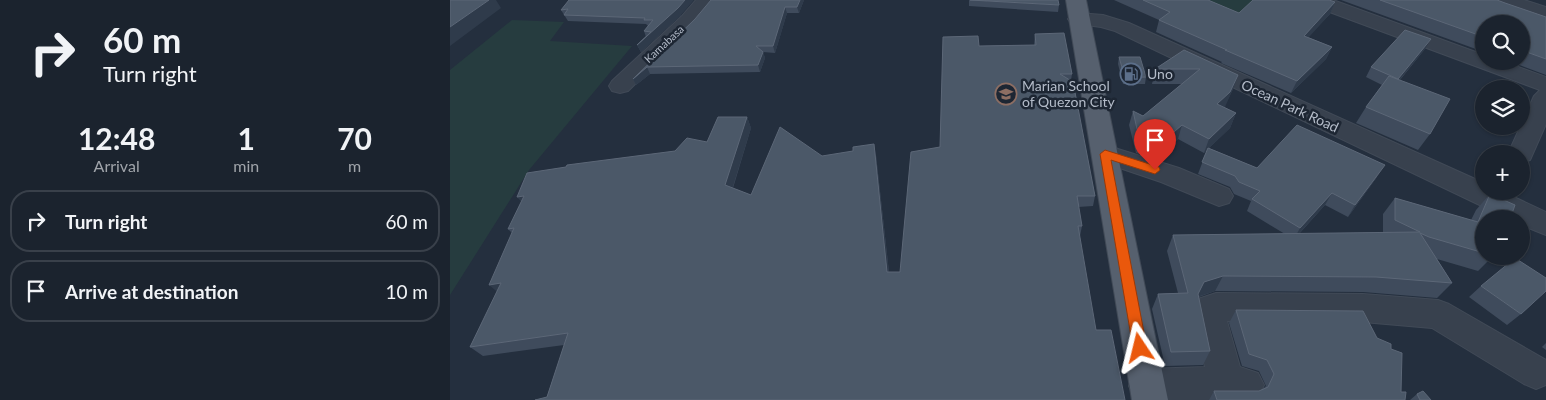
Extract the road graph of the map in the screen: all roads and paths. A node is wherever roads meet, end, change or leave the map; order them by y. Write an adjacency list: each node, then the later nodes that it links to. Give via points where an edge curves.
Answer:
1 (706, 0): 7 (street, Kamabasa, via 676,34)
2 (1315, 0): 6 (street)
3 (1504, 0): 5 (street)
4 (1077, 9): 10 (main road); 11 (street, Ocean Park Road)
5 (1546, 13)
6 (1546, 85)
7 (620, 86)
8 (1546, 96): 9 (street)
9 (1524, 145)
10 (1105, 154): 12 (street, via 1170,175); 16 (main road)
11 (1475, 185)
12 (1219, 196)
13 (1507, 200): 14 (street, Ocean Park Road)
14 (1546, 224)
15 (1536, 373): 16 (street, via 1438,314 1363,308 1216,307 1209,309 1209,316 1222,360 1235,384)
16 (1148, 393)

